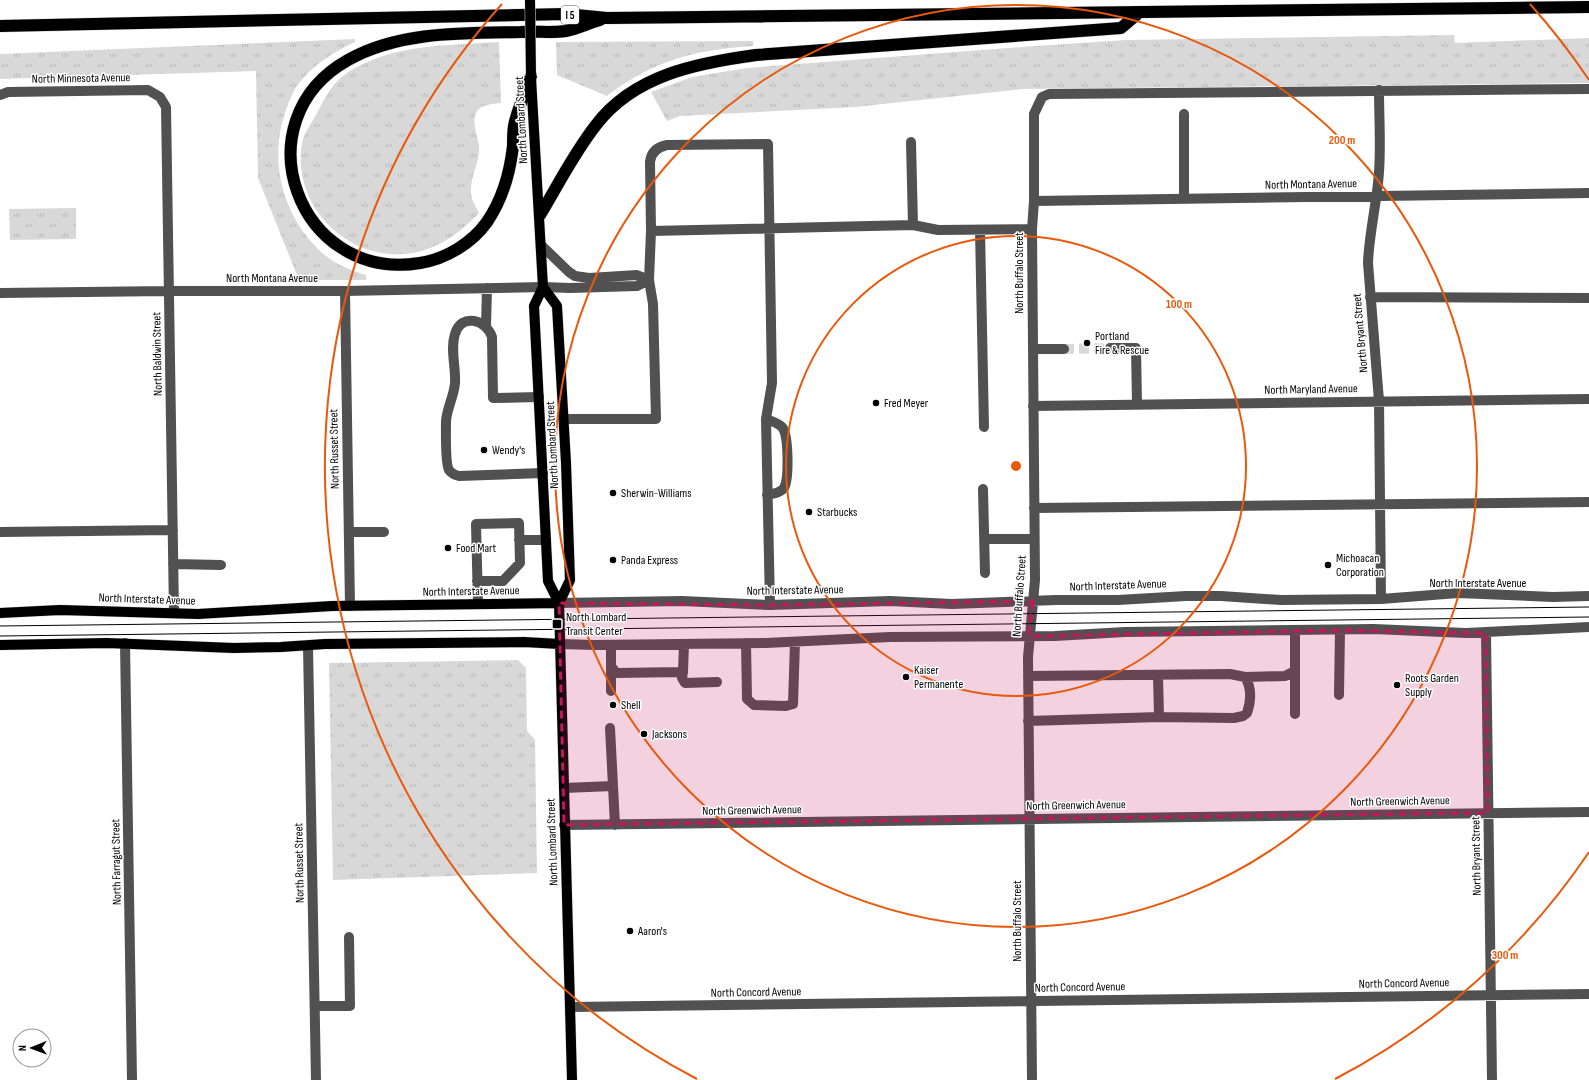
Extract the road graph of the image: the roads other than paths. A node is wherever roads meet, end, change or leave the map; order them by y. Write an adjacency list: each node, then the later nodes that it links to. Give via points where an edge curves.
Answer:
1 (530, 0): 6 (main road, North Lombard Street, bridge)
2 (1589, 7): 3 (highway, I 5)
3 (1140, 12): 4 (highway, I 5); 17 (highway, via 1121,28 756,55 677,70 628,96 596,124)
4 (607, 18): 5 (highway, I 5, via 557,14); 6 (highway, via 566,30 448,34 386,44 364,51 332,70 318,82 300,110 290,146 292,175 307,214 331,242 348,253 378,263 411,265 428,262 460,247 486,222 503,190 511,158 514,126)
5 (0, 26)
6 (531, 76): 17 (main road, North Lombard Street)
7 (1589, 89): 8 (street)
8 (1379, 90): 14 (street, North Bryant Street, via 1379,172); 16 (street, North Buffalo Street, via 1050,94 1042,97 1034,114)
9 (0, 95): 10 (street, North Minnesota Avenue, via 8,92 148,90)
10 (160, 97): 27 (street, North Baldwin Street, via 166,107)
11 (1184, 114): 15 (street)
12 (911, 142): 18 (street)
13 (1589, 193): 14 (street, North Montana Avenue)
14 (1376, 196): 15 (street, North Montana Avenue); 30 (street, North Bryant Street, via 1368,250)
15 (1184, 199): 16 (street, North Montana Avenue)
16 (1034, 201): 20 (street, North Buffalo Street)
17 (540, 215): 23 (main road, North Lombard Street)
18 (913, 225): 19 (street); 21 (street, via 938,230)
19 (770, 228): 22 (street); 22 (street, via 768,144 667,145 657,148 650,162); 42 (street, via 772,383)
20 (1032, 229): 21 (street); 34 (street, North Buffalo Street)
21 (980, 230): 43 (street)
22 (652, 231): 24 (street)
23 (541, 245): 24 (street, via 575,276 589,278 637,275); 25 (main road, North Lombard Street)
24 (649, 280): 25 (street, North Montana Avenue, via 637,286); 41 (street, via 653,304 656,419)
25 (543, 287): 26 (street, North Montana Avenue); 36 (main road, North Lombard Street, via 534,306); 41 (main road, North Lombard Street, via 557,306)
26 (487, 288): 28 (street, North Montana Avenue); 32 (street)
27 (169, 291): 28 (street, North Montana Avenue); 29 (street, North Montana Avenue); 50 (street, North Baldwin Street)
28 (345, 291): 52 (street, North Russet Street)
29 (0, 293)
30 (1370, 297): 31 (street); 38 (street, North Bryant Street)
31 (1589, 298)
32 (486, 326): 36 (street, via 492,337 493,398); 44 (street, via 475,320 469,321 463,323 455,333 455,383 446,421 447,466 451,473 459,476)
33 (1110, 348): 39 (street, via 1136,348)
34 (1033, 349): 35 (street); 40 (street, North Buffalo Street)
35 (1064, 349)
36 (539, 397): 44 (main road, North Lombard Street)
37 (1589, 399): 38 (street, North Maryland Avenue)
38 (1379, 401): 39 (street, North Maryland Avenue); 48 (street, North Bryant Street)
39 (1136, 404): 40 (street, North Maryland Avenue)
40 (1033, 406): 49 (street, North Buffalo Street)
41 (564, 419): 65 (main road, North Lombard Street, via 570,580)
42 (766, 419): 46 (street); 46 (street, via 782,428 787,447 786,483 778,493)
43 (984, 427)
44 (543, 473): 57 (main road, North Lombard Street)
45 (983, 489): 55 (street)
46 (767, 495): 67 (street)
47 (1589, 502): 48 (street)
48 (1380, 505): 49 (street); 63 (street, North Bryant Street)
49 (1034, 508): 54 (street, North Buffalo Street)
50 (173, 530): 51 (street); 58 (street, North Baldwin Street)
51 (0, 532)
52 (349, 532): 53 (street); 68 (street, North Russet Street)
53 (384, 532)
54 (1034, 538): 55 (street); 64 (street, North Buffalo Street)
55 (984, 539): 60 (street)
56 (519, 540): 57 (street); 61 (street, via 520,563 503,581); 61 (street, via 519,523 476,524)
57 (546, 540): 65 (main road, North Lombard Street, via 548,581)
58 (173, 564): 59 (street); 70 (street, North Baldwin Street)
59 (221, 565)
60 (985, 573)
61 (477, 581): 66 (street)
62 (1589, 596): 63 (street, North Interstate Avenue, via 1458,593)
63 (1381, 599): 64 (street, North Interstate Avenue, via 1281,600 1186,596)
64 (1033, 601): 67 (street, North Interstate Avenue, via 952,604 890,601); 75 (street, North Buffalo Street)
65 (559, 603): 66 (main road, North Interstate Avenue); 67 (street, North Interstate Avenue, via 682,602); 79 (main road, North Lombard Street)
66 (478, 604): 68 (main road, North Interstate Avenue)
67 (770, 605)
68 (350, 606): 70 (main road, North Interstate Avenue, via 228,613)
69 (0, 613): 70 (main road, North Interstate Avenue, via 60,610)
70 (174, 613)
71 (1589, 627): 74 (street)
72 (1295, 630): 73 (street); 75 (street); 85 (street)
73 (1340, 630): 74 (street); 92 (street)
74 (1486, 633): 100 (street, North Bryant Street)
75 (1030, 636): 76 (street, via 890,637); 88 (street, North Buffalo Street)
76 (795, 642): 78 (street); 78 (street, via 793,704 786,706 754,705 747,699)
77 (125, 643): 81 (main road); 83 (main road, via 234,648); 110 (street, North Farragut Street)
78 (746, 643): 80 (street)
79 (560, 644): 82 (street); 83 (main road, via 524,642); 98 (main road, North Lombard Street)
80 (684, 644): 82 (street); 86 (street)
81 (0, 645)
82 (611, 645): 84 (street)
83 (308, 646): 108 (street, North Russet Street)
84 (611, 666): 86 (street, via 616,674); 91 (street)
85 (1295, 671): 89 (street, via 1285,676); 93 (street)
86 (683, 672): 90 (street, via 682,678 686,683)
87 (1158, 675): 88 (street); 89 (street, via 1230,674); 94 (street)
88 (1028, 676): 95 (street, North Buffalo Street)
89 (1246, 677): 94 (street, via 1250,683 1250,698 1247,713 1243,716)
90 (717, 682)
91 (611, 691)
92 (1339, 695)
93 (1295, 714)
94 (1159, 717): 95 (street)
95 (1028, 721): 101 (street, North Buffalo Street)
96 (610, 728): 97 (street)
97 (613, 786): 98 (street); 103 (street)
98 (564, 788): 102 (main road, North Lombard Street)
99 (1589, 812): 100 (street, North Greenwich Avenue)
100 (1488, 813): 101 (street, North Greenwich Avenue); 106 (street, North Bryant Street)
101 (1029, 819): 103 (street, North Greenwich Avenue); 107 (street, North Buffalo Street)
102 (564, 825): 103 (street, North Greenwich Avenue); 109 (main road, North Lombard Street)
103 (615, 825)
104 (349, 937): 108 (street, via 350,1006)
105 (1589, 994): 106 (street, North Concord Avenue)
106 (1491, 996): 107 (street, North Concord Avenue); 114 (street, North Bryant Street)
107 (1031, 1001): 109 (street, North Concord Avenue); 113 (street, North Buffalo Street)
108 (314, 1006): 111 (street, North Russet Street)
109 (570, 1007): 112 (main road, North Lombard Street)
110 (132, 1080)
111 (316, 1080)
112 (572, 1080)
113 (1032, 1080)
114 (1492, 1080)

